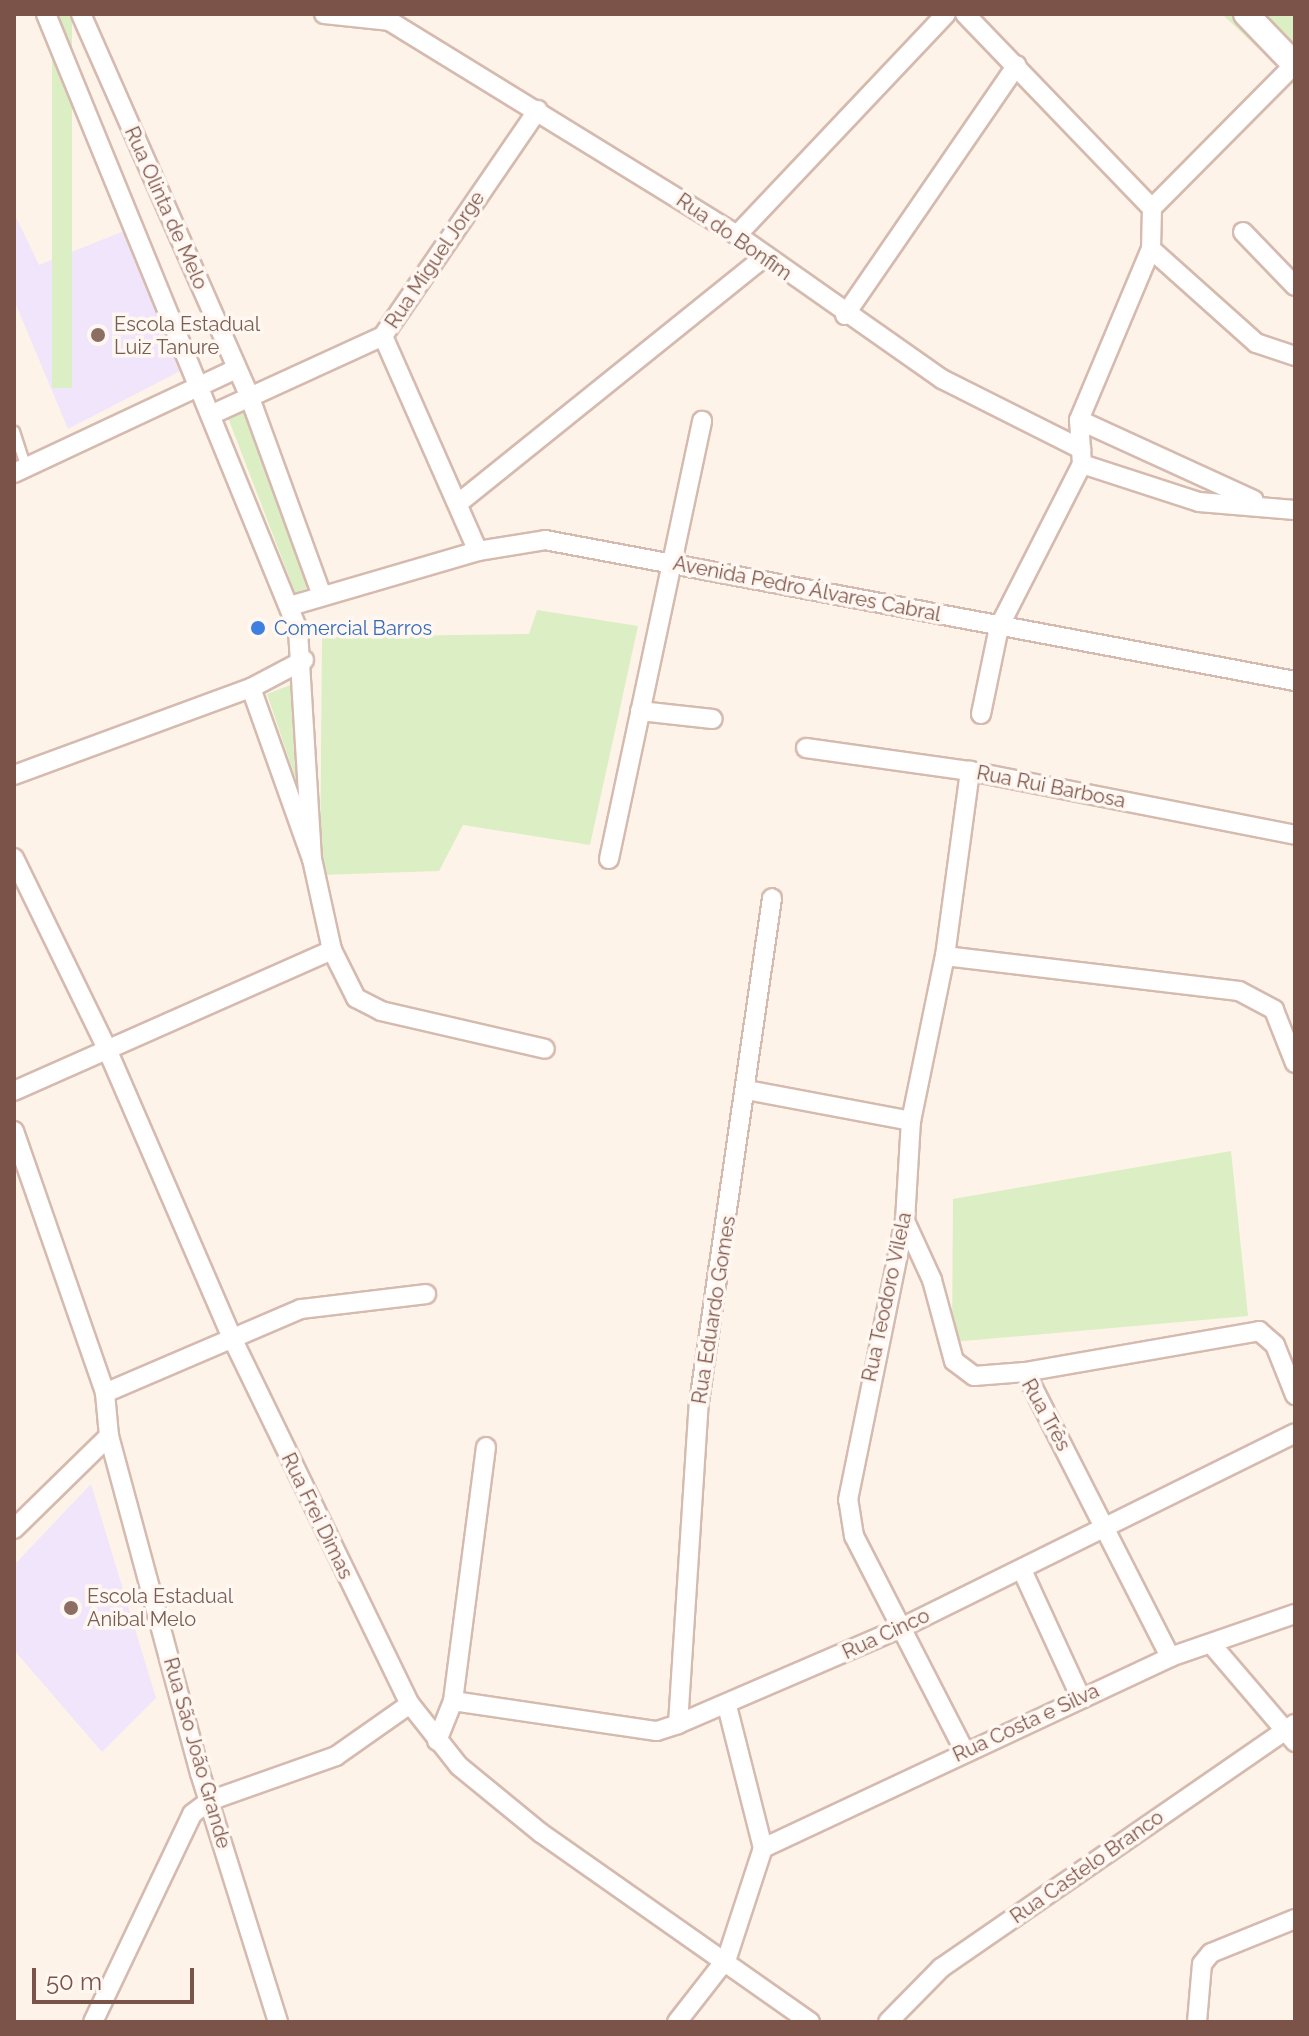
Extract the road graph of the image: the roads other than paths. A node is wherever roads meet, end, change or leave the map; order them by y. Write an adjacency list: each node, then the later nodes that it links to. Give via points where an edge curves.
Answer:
1 (46, 14): 21 (street, Rua Olinta de Melo)
2 (81, 14): 20 (street, Rua Olinta de Melo)
3 (324, 14): 7 (street, Rua do Bonfim)
4 (946, 14): 13 (street)
5 (965, 14): 8 (street)
6 (1246, 14): 9 (main road)
7 (384, 18): 10 (street, Rua do Bonfim)
8 (1017, 65): 11 (street); 17 (street)
9 (1295, 65): 11 (street)
10 (538, 110): 13 (street, Rua do Bonfim); 18 (street, Rua Miguel Jorge)
11 (1152, 208): 14 (street)
12 (1243, 232): 16 (street)
13 (737, 235): 15 (street, Rua do Bonfim)
14 (1151, 249): 19 (street, via 1256,343); 24 (street)
15 (766, 256): 17 (street, Rua do Bonfim); 29 (street)
16 (1295, 286)
17 (845, 315): 27 (street, Rua do Bonfim, via 942,379)
18 (383, 336): 22 (street, Rua Miguel Jorge); 29 (street)
19 (1295, 356)
20 (236, 369): 21 (street); 22 (street, Rua Olinta de Melo)
21 (202, 387): 23 (street, Rua Olinta de Melo); 28 (street)
22 (250, 398): 23 (street, Rua Miguel Jorge); 34 (street, Rua Olinta de Melo)
23 (215, 413): 35 (street, Rua Olinta de Melo)
24 (1079, 420): 27 (street); 30 (street, Rua do Bonfim)
25 (702, 421): 33 (street)
26 (14, 431): 28 (lane)
27 (1082, 457): 30 (street, Rua do Bonfim, via 1199,502); 36 (street)
28 (20, 470)
29 (461, 501): 32 (street)
30 (1256, 502): 31 (street, Rua do Bonfim)
31 (1295, 510)
32 (478, 551): 33 (street, Avenida Pedro Álvares Cabral, via 545,540); 34 (street, Avenida Pedro Álvares Cabral)
33 (671, 561): 36 (street, Avenida Pedro Álvares Cabral); 40 (street)
34 (322, 596): 35 (street)
35 (290, 606): 37 (street, Rua Olinta de Melo)
36 (999, 627): 38 (street, Avenida Pedro Álvares Cabral); 41 (street)
37 (304, 660): 39 (street); 48 (street, Rua Olinta de Melo)
38 (1295, 681)
39 (251, 688): 45 (street); 48 (street, Rua Olinta de Melo)
40 (640, 711): 42 (street); 49 (street)
41 (981, 714)
42 (713, 719)
43 (806, 748): 44 (street, Rua Rui Barbosa)
44 (970, 771): 46 (street, Rua Rui Barbosa); 52 (street, Rua Teodoro Vilela)
45 (14, 775)
46 (1295, 835)
47 (14, 858): 53 (street, Rua Frei Dimas)
48 (312, 859): 51 (street, Rua Olinta de Melo)
49 (609, 859)
50 (772, 898): 56 (street, Rua Eduardo Gomes)
51 (332, 950): 53 (street); 54 (street, Rua Olinta de Melo, via 356,998 368,1006)
52 (945, 956): 55 (street, via 1239,991 1274,1010); 58 (street, Rua Teodoro Vilela)
53 (107, 1049): 57 (street); 62 (street, Rua Frei Dimas)
54 (545, 1049)
55 (1295, 1063)
56 (747, 1090): 58 (street); 80 (street, Rua Eduardo Gomes, via 699,1403)
57 (14, 1091)
58 (911, 1121): 60 (street, Rua Teodoro Vilela)
59 (14, 1131): 64 (street, Rua São João Grande)
60 (905, 1221): 63 (street, Rua Três, via 932,1280 954,1361 974,1376); 73 (street, Rua Teodoro Vilela, via 848,1500 854,1536)
61 (426, 1294): 62 (street, via 301,1309)
62 (233, 1340): 64 (street); 78 (street, Rua Frei Dimas)
63 (1025, 1372): 65 (street, via 1259,1331 1275,1345); 70 (street, Rua Três)
64 (105, 1393): 67 (street, Rua São João Grande)
65 (1295, 1395)
66 (1295, 1433): 70 (street, Rua Cinco)
67 (109, 1436): 69 (street); 84 (street, Rua São João Grande)
68 (486, 1447): 77 (street)
69 (14, 1529)
70 (1106, 1529): 71 (street, Rua Cinco); 75 (street, Rua Três)
71 (1022, 1570): 73 (street, Rua Cinco); 76 (street)
72 (1295, 1614): 74 (street, Rua Costa e Silva)
73 (903, 1627): 79 (street, Rua Cinco); 83 (street, Rua Teodoro Vilela)
74 (1212, 1645): 75 (street, Rua Costa e Silva); 81 (street)
75 (1170, 1657): 76 (street, Rua Costa e Silva)
76 (1081, 1698): 83 (street, Rua Costa e Silva)
77 (453, 1701): 80 (street, Rua Cinco, via 657,1731); 82 (street)
78 (410, 1704): 82 (street, Rua Frei Dimas); 84 (street, via 314,1767)
79 (727, 1706): 80 (street, Rua Cinco); 85 (street)
80 (678, 1724)
81 (1292, 1732): 92 (street, Rua Castelo Branco, via 941,1968)
82 (437, 1741): 87 (street, Rua Frei Dimas, via 541,1833)
83 (964, 1750): 85 (street, Rua Costa e Silva)
84 (209, 1801): 88 (street, via 186,1823); 89 (street, Rua São João Grande)
85 (763, 1848): 87 (street)
86 (1295, 1919): 93 (street, via 1211,1953 1202,1964)
87 (727, 1958): 90 (street); 91 (street, Rua Frei Dimas)
88 (93, 2022)
89 (278, 2022)
90 (677, 2022)
91 (810, 2022)
92 (888, 2022)
93 (1197, 2022)

